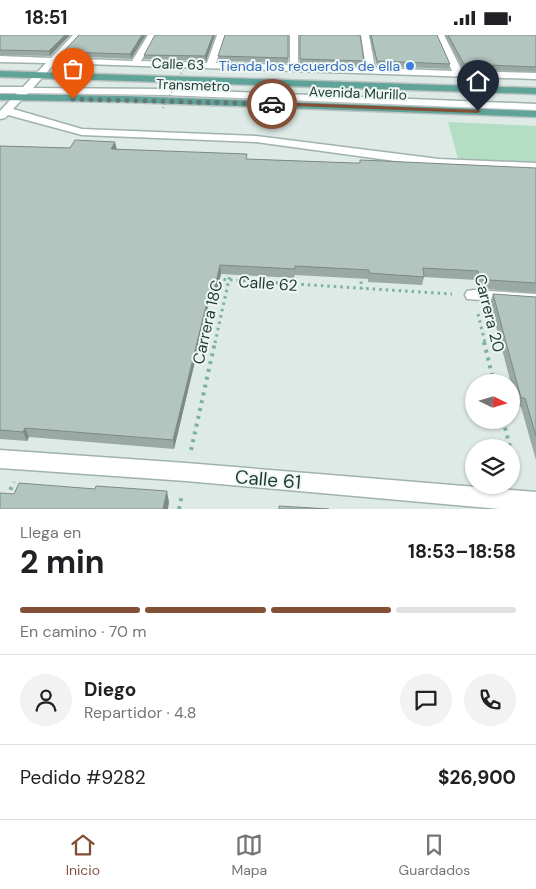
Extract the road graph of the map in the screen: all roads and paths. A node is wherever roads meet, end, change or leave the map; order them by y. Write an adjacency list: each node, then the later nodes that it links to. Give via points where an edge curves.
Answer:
1 (77, 35): 8 (street)
2 (152, 35): 9 (street)
3 (221, 35): 10 (street)
4 (294, 35): 12 (street)
5 (365, 35): 13 (street)
6 (440, 35): 14 (street)
7 (0, 59): 8 (street, Calle 63)
8 (53, 61): 9 (street, Calle 63); 17 (street)
9 (135, 63): 10 (street, Calle 63)
10 (211, 65): 12 (street, Calle 63)
11 (185, 66): 25 (path, bridge)
12 (294, 68): 13 (street, Calle 63)
13 (371, 71): 14 (street, Calle 63)
14 (458, 73): 16 (street, Calle 63)
15 (0, 74): 17 (main road, Avenida Murillo)
16 (536, 76)
17 (38, 78): 18 (street, Transmetro); 20 (main road, Avenida Murillo); 21 (street); 23 (street, Transmetro)
18 (0, 80)
19 (0, 91): 21 (street, Transmetro)
20 (536, 91)
21 (23, 94): 22 (main road, Avenida Murillo); 24 (street, Transmetro, via 164,92); 26 (main road, Avenida Murillo); 27 (street)
22 (0, 97)
23 (536, 97)
24 (536, 107)
25 (163, 108)
26 (536, 113)
27 (3, 114): 28 (street, via 82,132 256,139 439,163)
28 (536, 167)
29 (232, 261): 32 (path, Carrera 18C)
30 (359, 269): 33 (path)
31 (210, 279): 32 (path, Calle 62)
32 (229, 280): 33 (path, Calle 62); 39 (path, Carrera 18C)
33 (362, 289): 34 (path, Calle 62)
34 (473, 295): 35 (street); 36 (path, Carrera 20)
35 (536, 299)
36 (492, 374)
37 (0, 459): 38 (street, Calle 61)
38 (23, 461): 39 (street, Calle 61); 40 (path)
39 (186, 472): 41 (street, Calle 61); 42 (path, Carrera 18C)
40 (5, 501)
41 (536, 502)
42 (179, 509)

